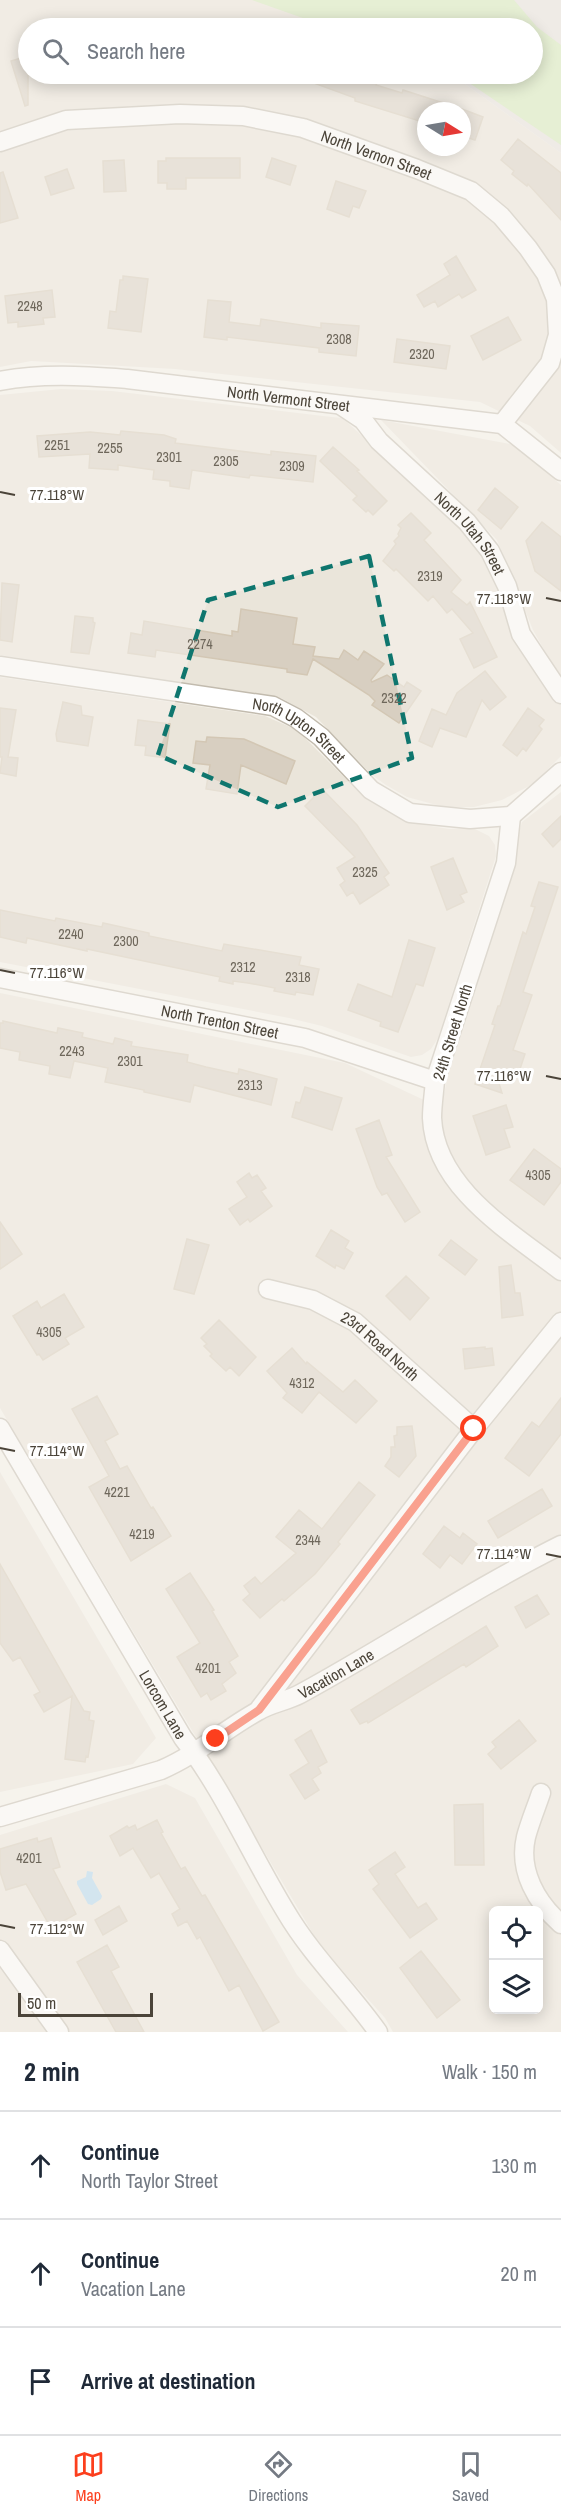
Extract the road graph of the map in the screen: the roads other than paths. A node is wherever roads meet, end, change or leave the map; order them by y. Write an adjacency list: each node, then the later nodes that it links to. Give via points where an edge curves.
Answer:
1 (0, 142): 4 (street, North Vernon Street, via 66,120 180,114 243,116 303,128 471,191 501,216 528,248 546,274 556,299 558,334 550,363)
2 (0, 381): 3 (street, North Vermont Street, via 70,375)
3 (338, 404): 4 (street, North Vermont Street); 7 (street, North Utah Street, via 363,420 379,441 466,522 490,551 507,586 521,634)
4 (502, 424): 5 (street)
5 (561, 471)
6 (0, 666): 9 (street, North Upton Street, via 273,706 321,737 371,790 410,813 470,819)
7 (561, 694)
8 (561, 772): 9 (street)
9 (512, 816): 11 (street, 24th Street North, via 506,863)
10 (0, 978): 11 (street, North Trenton Street, via 305,1038)
11 (435, 1081): 12 (street, 24th Street North, via 432,1118 437,1144 459,1187)
12 (561, 1271)
13 (268, 1289): 16 (street, 23rd Road North, via 313,1300 355,1322)
14 (561, 1322): 16 (street)
15 (0, 1428): 19 (street, Lorcom Lane)
16 (474, 1429): 18 (street)
17 (561, 1545): 18 (street, Vacation Lane, via 505,1573 298,1695)
18 (259, 1710): 19 (street, Vacation Lane)
19 (195, 1754): 21 (street, Vacation Lane, via 161,1770); 25 (street, Lorcom Lane, via 307,1945)
20 (541, 1793): 22 (street, via 525,1839 525,1864 532,1888 546,1911)
21 (0, 1817)
22 (561, 1924)
23 (0, 1950): 24 (street)
24 (59, 2032)
25 (378, 2032)

